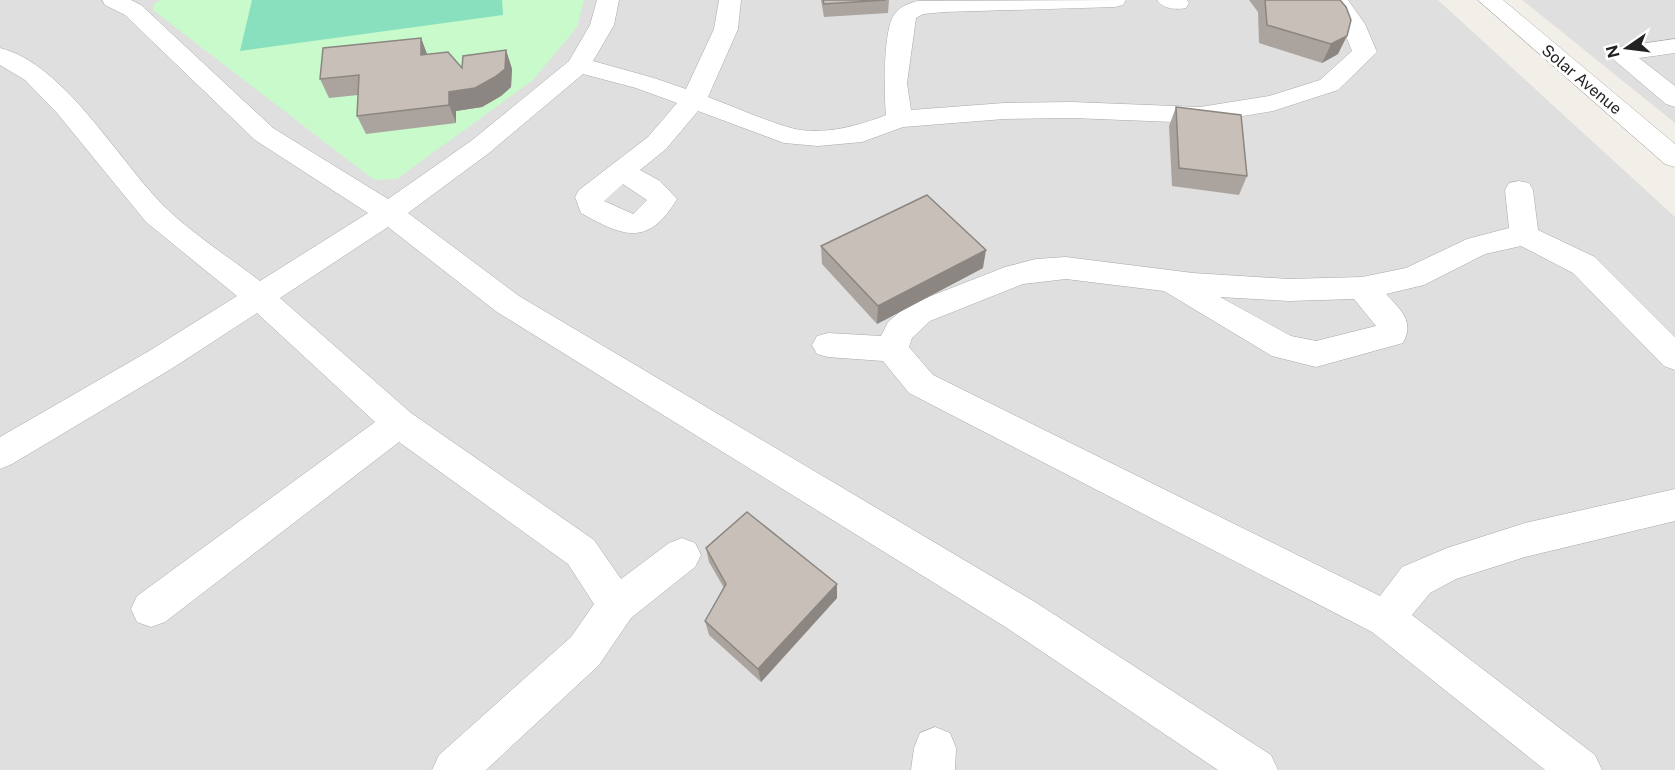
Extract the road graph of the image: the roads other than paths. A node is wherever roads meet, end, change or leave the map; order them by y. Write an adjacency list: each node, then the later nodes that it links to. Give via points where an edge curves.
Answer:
1 (609, 0): 9 (street, via 603,25)
2 (730, 0): 11 (street, via 726,29)
3 (1115, 0): 12 (street, via 974,3 918,8 908,13 903,18 895,83)
4 (1335, 0): 12 (street, via 1357,30 1365,52 1329,85 1273,103 1200,115 1072,110)
5 (1489, 0): 13 (street, Solar Avenue)
6 (132, 3): 16 (street, via 264,134)
7 (1675, 46): 10 (street, via 1619,54)
8 (0, 55): 20 (street, via 34,75 66,107 156,215)
9 (579, 65): 11 (street); 16 (street, via 480,147)
10 (1675, 99)
11 (694, 100): 12 (street, via 793,137 862,134); 14 (street, via 657,143)
12 (899, 119)
13 (1675, 158)
14 (622, 172)
15 (1520, 190): 17 (street)
16 (389, 213): 20 (street); 32 (street, via 508,304 1021,615)
17 (1524, 235): 19 (street, via 1477,246 1413,277); 23 (street, via 1584,265)
18 (1161, 278): 19 (street, via 1289,290); 19 (street, via 1283,347 1316,354 1392,334 1392,321); 22 (street, via 1066,268 1026,272 919,313 899,331)
19 (1362, 288)
20 (258, 296): 24 (street); 25 (street, via 160,360)
21 (828, 345): 22 (street)
22 (892, 350): 30 (street, via 921,384)
23 (1675, 357)
24 (399, 423): 28 (street, via 581,552); 29 (street)
25 (4, 444)
26 (1675, 505): 30 (street, via 1525,540 1447,565 1416,580)
27 (682, 555): 28 (street)
28 (617, 605): 31 (street, via 585,651)
29 (151, 609)
30 (1386, 619): 33 (street)
31 (454, 770)
32 (1256, 770)
33 (1580, 770)

